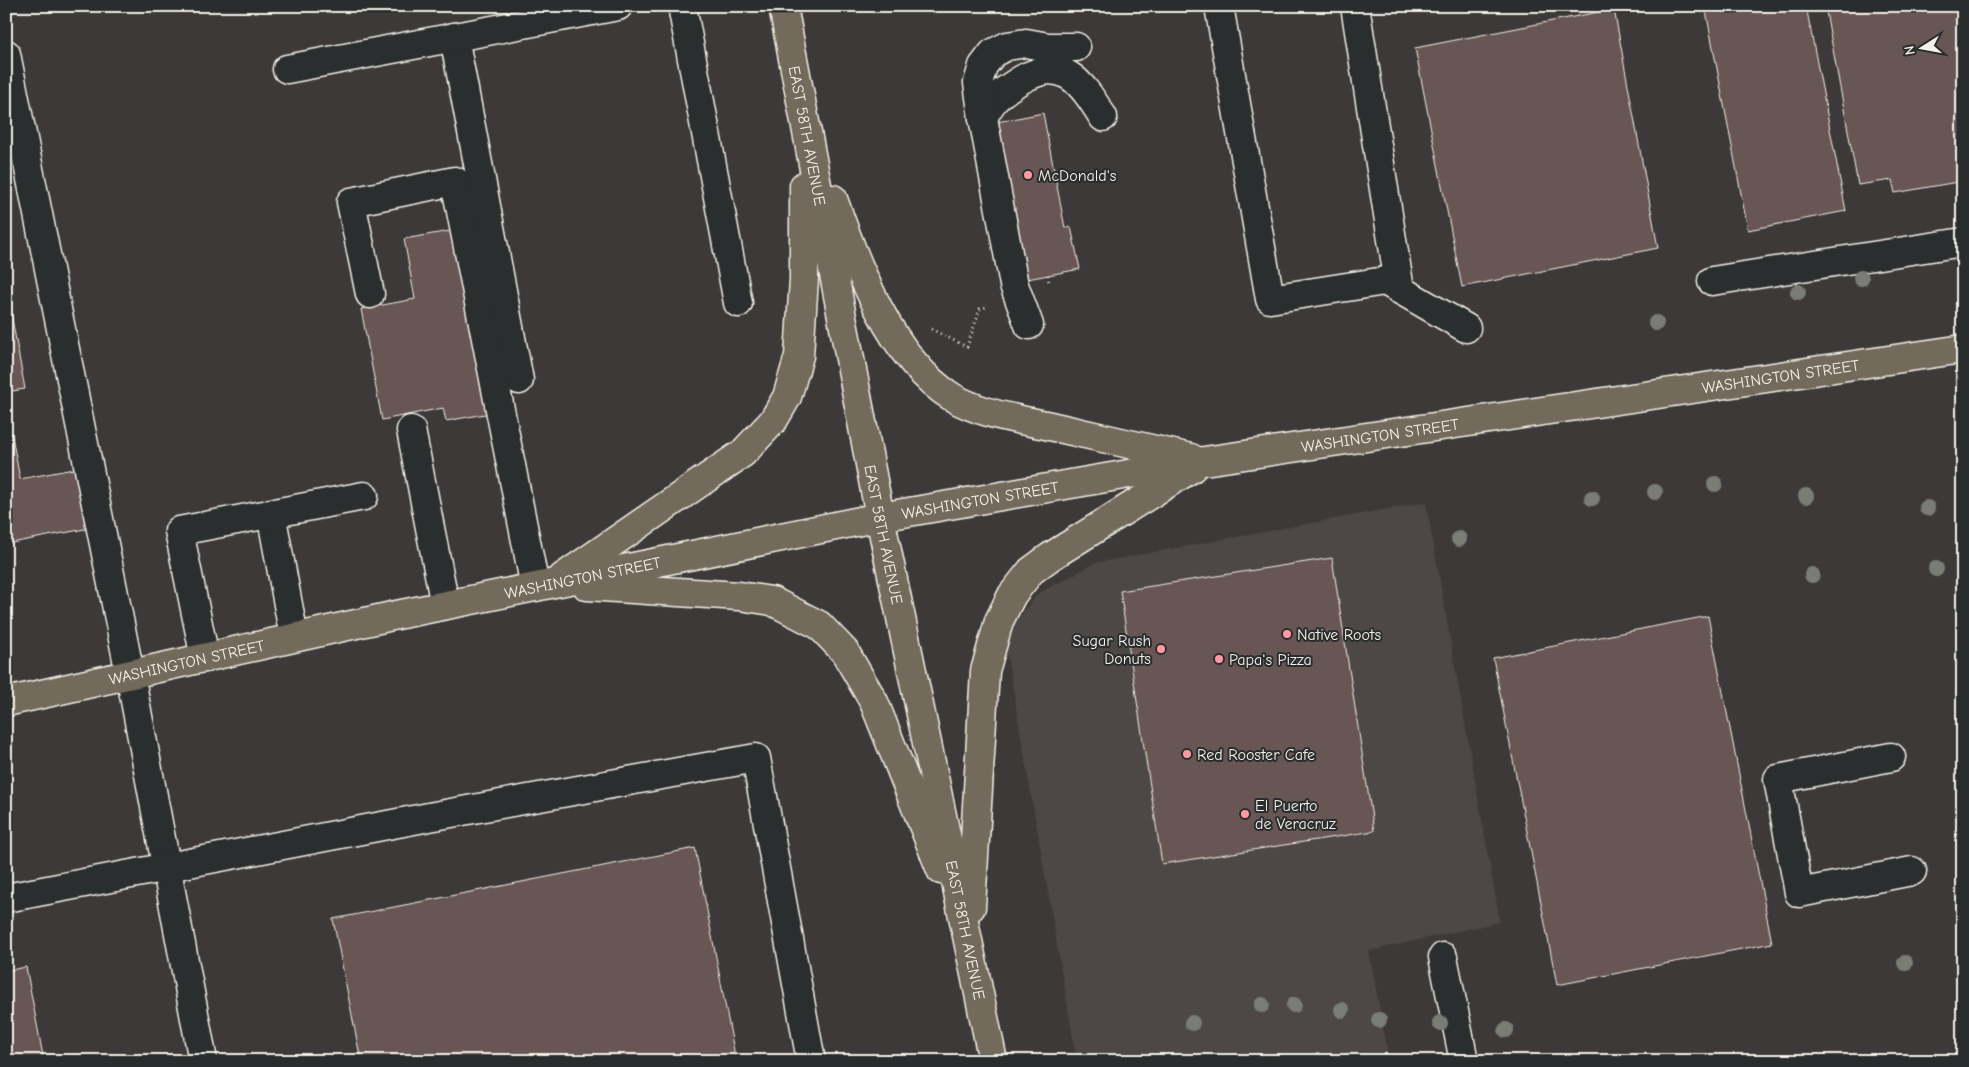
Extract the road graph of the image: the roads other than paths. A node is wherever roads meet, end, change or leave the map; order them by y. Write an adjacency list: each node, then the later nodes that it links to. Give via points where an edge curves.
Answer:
1 (618, 6): 6 (lane)
2 (682, 6): 17 (lane)
3 (783, 6): 12 (main road, EAST 58TH AVENUE)
4 (1219, 6): 15 (lane, via 1270,299 1386,281)
5 (1355, 6): 15 (lane)
6 (454, 37): 9 (lane); 21 (lane)
7 (1076, 47): 11 (lane, via 1026,43 1007,46 993,53 983,66 978,83)
8 (6, 54): 31 (lane)
9 (287, 69)
10 (1103, 117): 11 (lane, via 1085,88 1059,70 1044,69 998,94)
11 (983, 118): 18 (lane, via 1014,285)
12 (804, 122): 23 (main road, via 854,257 873,298 918,369 952,397 990,413); 26 (main road, EAST 58TH AVENUE); 27 (main road, via 804,288 798,356 787,396 773,421 743,453)
13 (1963, 242): 14 (lane)
14 (1712, 281)
15 (1400, 290): 19 (lane)
16 (370, 294): 27 (lane, via 351,202 455,181)
17 (738, 303)
18 (1029, 324)
19 (1466, 328)
20 (1963, 349): 23 (main road, WASHINGTON STREET)
21 (519, 380)
22 (411, 430): 28 (lane)
23 (1204, 461): 26 (main road, WASHINGTON STREET); 37 (main road, via 1050,557 1032,571 1012,594 999,621 985,671)
24 (364, 496): 25 (lane)
25 (271, 513): 29 (lane); 30 (lane, via 179,531)
26 (880, 517): 27 (main road, WASHINGTON STREET); 37 (main road, EAST 58TH AVENUE)
27 (544, 585): 28 (main road, WASHINGTON STREET); 37 (main road, via 738,596 772,601 819,624 845,652 874,702)
28 (445, 605): 29 (main road, WASHINGTON STREET)
29 (294, 637): 30 (main road, WASHINGTON STREET)
30 (205, 658): 31 (main road, WASHINGTON STREET)
31 (130, 674): 32 (main road, WASHINGTON STREET); 34 (lane)
32 (6, 702)
33 (1890, 757): 35 (lane, via 1778,779 1799,893)
34 (167, 867): 36 (lane); 39 (lane); 40 (lane, via 756,758)
35 (1912, 871)
36 (6, 898)
37 (969, 941): 41 (main road, EAST 58TH AVENUE)
38 (1443, 957): 42 (lane)
39 (203, 1061)
40 (811, 1061)
41 (993, 1061)
42 (1464, 1061)

